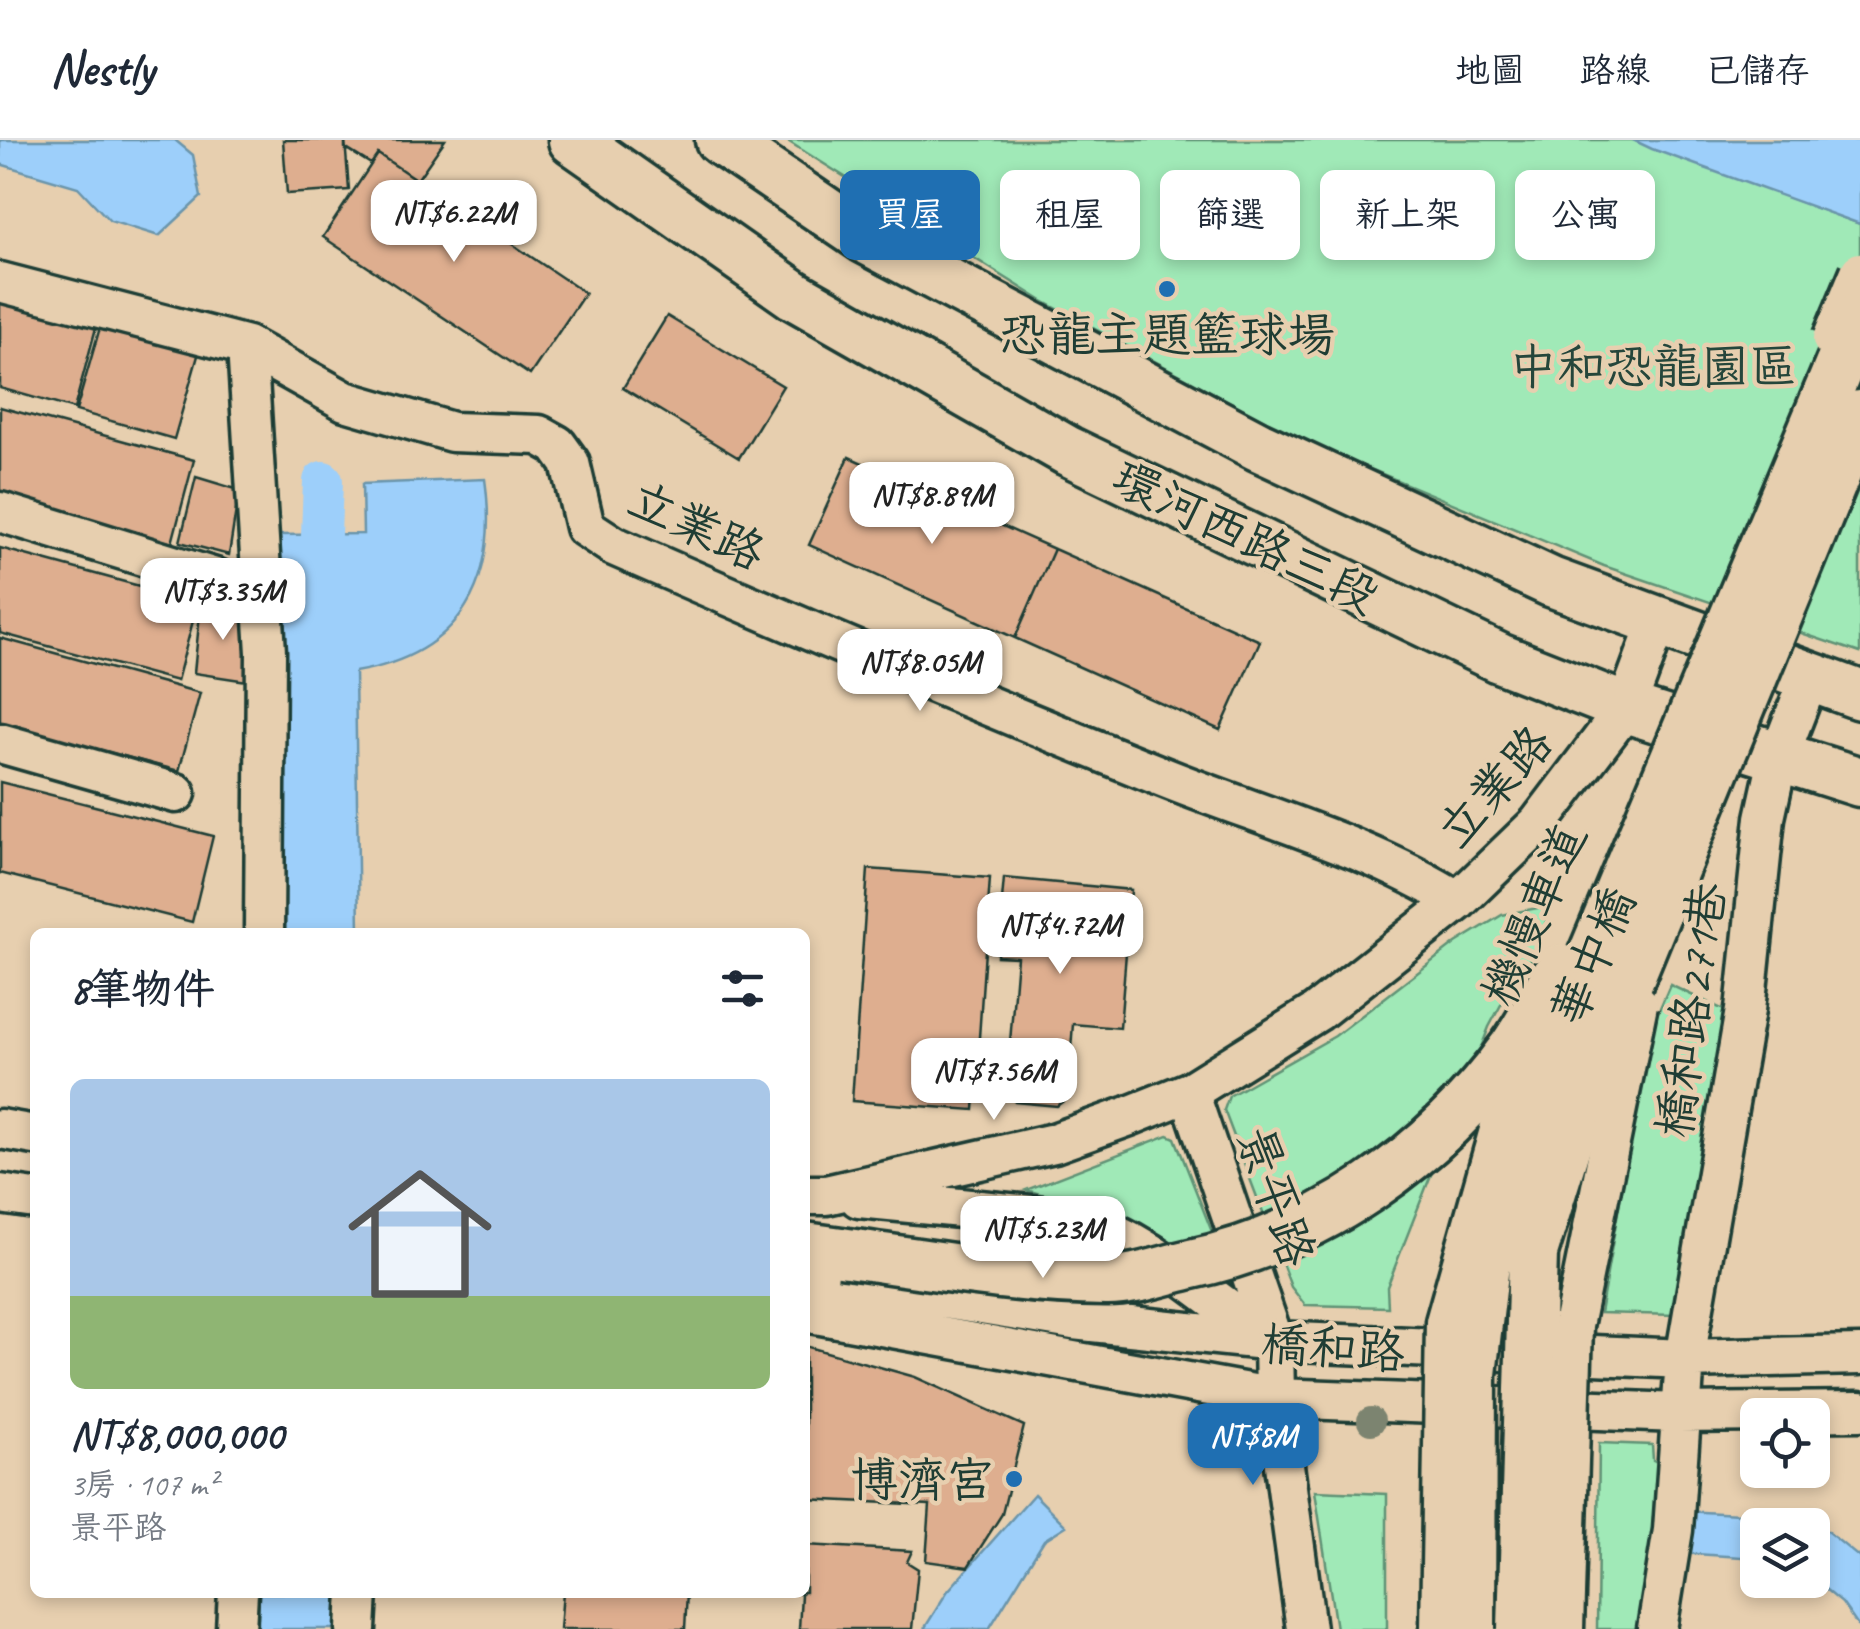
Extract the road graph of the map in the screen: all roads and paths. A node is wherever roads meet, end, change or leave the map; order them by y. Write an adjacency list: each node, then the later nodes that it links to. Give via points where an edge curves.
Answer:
1 (573, 140): 14 (main road, 環河西路三段, via 794,296 1068,451 1499,658)
2 (720, 140): 11 (main road, 環河西路三段, via 866,239 1258,446)
3 (1860, 272): 22 (street, 機慢車道, bridge)
4 (0, 282): 6 (street, 立業路)
5 (1860, 316): 19 (main road, 華中橋, bridge)
6 (247, 346): 20 (street, 立業路, via 346,401 452,432 539,435 570,462 585,527 614,546 1088,747 1406,870); 21 (street, via 266,652)
7 (1860, 415): 44 (main road, 華中橋, bridge, via 1581,1098 1533,1254)
8 (1860, 440): 45 (street, bridge, via 1777,636 1631,1023 1572,1326)
9 (0, 512): 10 (street)
10 (218, 579)
11 (1657, 624): 12 (main road, 環河西路三段); 14 (street, 立業路)
12 (1809, 680): 13 (main road, 環河西路三段); 16 (street, 橋和路271巷)
13 (1860, 695)
14 (1626, 708): 16 (main road, 環河西路三段); 20 (street, 立業路, via 1538,824)
15 (0, 743): 18 (street)
16 (1778, 759): 17 (main road, 環河西路三段); 33 (street, 橋和路271巷, via 1765,818 1745,1010)
17 (1860, 782)
18 (176, 793)
19 (1654, 808): 22 (main road, bridge); 43 (main road, 華中橋, bridge, via 1540,1078 1487,1247 1472,1374)
20 (1458, 901): 23 (street, 橋和路, via 1317,1012)
21 (264, 928)
22 (1579, 935): 29 (main road, bridge, via 1514,1047 1459,1110 1392,1175 1310,1226 1214,1260 1110,1282); 42 (street, 機慢車道, bridge, via 1503,1116 1445,1322)
23 (1189, 1092): 27 (street, 橋和路, via 1054,1144); 31 (street, 景平路)
24 (0, 1129): 25 (street)
25 (30, 1133)
26 (0, 1194): 28 (street)
27 (816, 1195): 31 (street, 橋和路, via 1082,1220 1140,1243)
28 (30, 1197)
29 (817, 1258): 31 (street, 橋和路, via 1073,1320)
30 (810, 1313): 34 (street, 橋和路)
31 (1274, 1342): 33 (street, 橋和路); 34 (street, 景平路)
32 (1860, 1355): 33 (street, 橋和路)
33 (1685, 1359): 36 (street)
34 (1275, 1398): 36 (street, 橋和路); 41 (street, 景平路)
35 (1860, 1411): 36 (street, 橋和路)
36 (1679, 1413): 46 (street, via 1673,1530)
37 (238, 1598): 39 (street)
38 (358, 1598): 40 (street)
39 (236, 1629)
40 (356, 1629)
41 (1306, 1629)
42 (1440, 1629)
43 (1471, 1629)
44 (1522, 1629)
45 (1564, 1629)
46 (1657, 1629)

